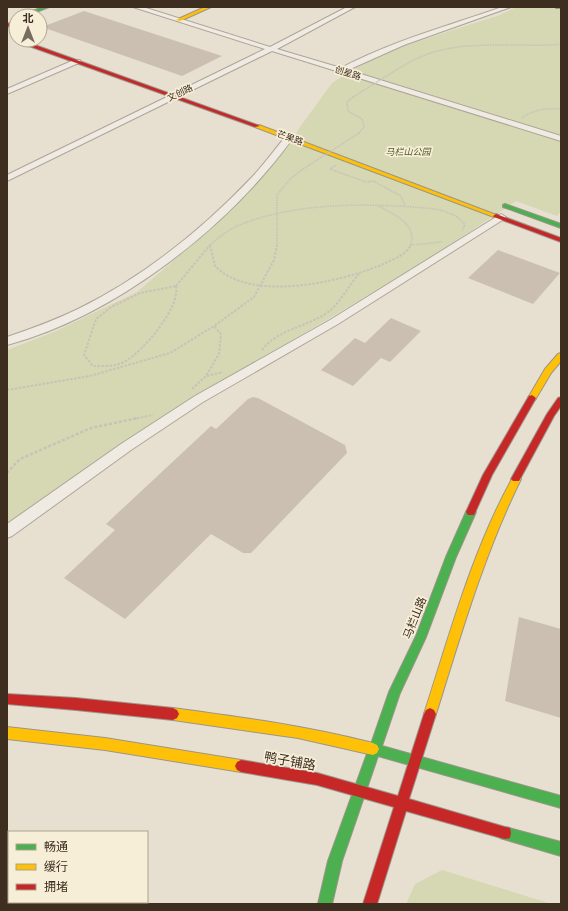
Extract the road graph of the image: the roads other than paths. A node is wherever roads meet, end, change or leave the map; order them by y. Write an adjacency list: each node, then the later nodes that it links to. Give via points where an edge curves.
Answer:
1 (136, 7): 7 (street, 创星路)
2 (209, 7): 7 (main road)
3 (352, 7): 10 (street, 文创路)
4 (508, 7): 12 (street, via 397,45)
5 (558, 7): 6 (main road)
6 (561, 7)
7 (178, 20): 10 (street, 创星路)
8 (48, 42): 13 (main road, 芒果路)
9 (39, 48): 11 (main road, 芒果路)
10 (271, 49): 12 (street, 创星路); 13 (street, 文创路)
11 (77, 62): 14 (street); 15 (main road, 芒果路)
12 (340, 71): 17 (street, 创星路)
13 (185, 91): 15 (street, 文创路); 16 (main road, 芒果路)
14 (7, 92)
15 (173, 96): 16 (main road, 芒果路); 18 (street, 文创路)
16 (291, 134): 20 (main road, 芒果路); 23 (street, via 256,178 209,223 145,273 82,311)
17 (561, 139)
18 (7, 178)
19 (494, 202): 21 (main road)
20 (501, 217): 22 (main road, 芒果路); 26 (street, via 334,322 199,399 126,446)
21 (561, 226)
22 (561, 240)
23 (7, 341)
24 (561, 356): 29 (main road, 马栏山路, via 548,371 488,475 451,557 421,637 395,692)
25 (561, 400): 30 (main road, via 503,504 476,571)
26 (7, 532)
27 (7, 699): 29 (main road, via 244,722 332,738)
28 (7, 733): 31 (main road, 鸭子铺路, via 105,744 317,779)
29 (374, 750): 30 (main road); 31 (main road, 马栏山路)
30 (414, 762): 32 (main road); 33 (main road)
31 (359, 792): 33 (main road, 鸭子铺路); 35 (main road, 马栏山路, via 335,861)
32 (561, 802)
33 (401, 803): 34 (main road, 鸭子铺路); 36 (main road)
34 (561, 849)
35 (325, 904)
36 (370, 904)

